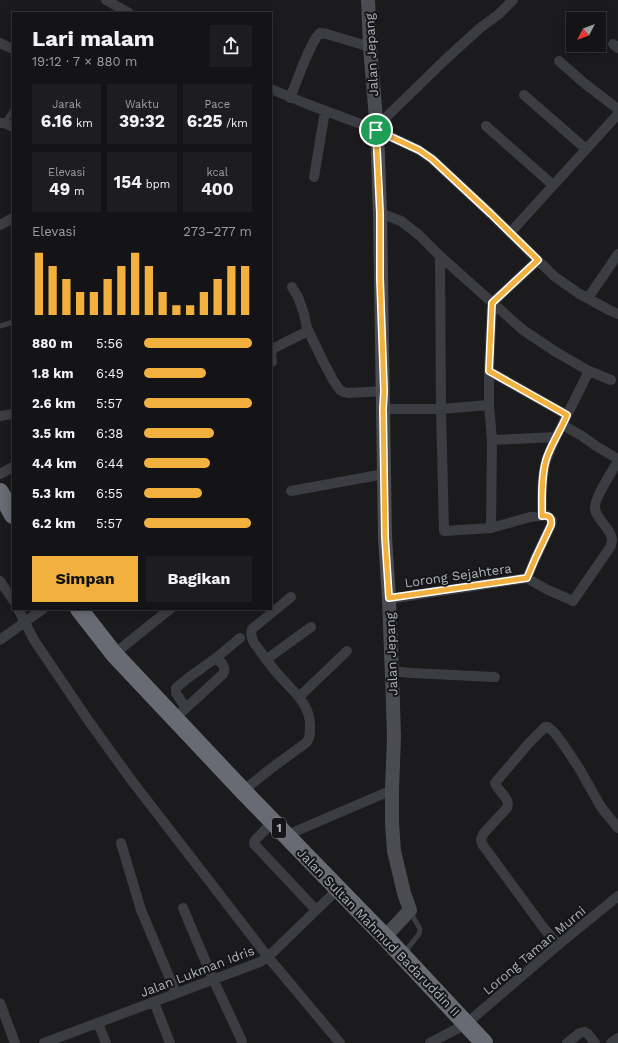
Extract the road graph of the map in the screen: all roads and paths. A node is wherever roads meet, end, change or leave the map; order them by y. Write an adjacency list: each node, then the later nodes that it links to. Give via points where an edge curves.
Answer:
1 (106, 0): 4 (street)
2 (368, 0): 6 (street, Jalan Jepang)
3 (513, 0): 18 (street, via 446,58)
4 (127, 12)
5 (0, 42): 7 (street)
6 (370, 47): 11 (street, via 320,33 310,49); 18 (street, Jalan Jepang)
7 (12, 48)
8 (559, 61): 12 (street)
9 (272, 90): 11 (street)
10 (524, 95): 19 (street)
11 (290, 98): 13 (street)
12 (618, 109)
13 (325, 111): 18 (street); 20 (street)
14 (12, 112): 16 (lane)
15 (618, 114): 19 (street)
16 (6, 124)
17 (486, 126): 21 (street)
18 (376, 129): 22 (street, Jalan Jepang); 25 (street, via 432,159)
19 (586, 149): 21 (street)
20 (314, 177)
21 (553, 185): 25 (street)
22 (380, 213): 27 (street, via 401,221); 40 (street, Jalan Jepang)
23 (12, 219): 24 (street)
24 (0, 225)
25 (510, 233): 28 (street)
26 (618, 254): 30 (street)
27 (440, 256): 31 (street); 43 (street)
28 (538, 260): 30 (street, via 554,276); 31 (street)
29 (292, 287): 35 (street, via 298,296)
30 (588, 298): 32 (street)
31 (492, 303): 37 (street, via 523,330); 38 (street)
32 (618, 314)
33 (12, 322): 34 (lane)
34 (0, 326)
35 (308, 331): 36 (street, via 274,348); 40 (street, via 340,390 348,393)
36 (272, 352)
37 (589, 370): 39 (street); 45 (street)
38 (489, 371): 41 (street); 45 (street)
39 (611, 380)
40 (384, 391): 42 (street, Jalan Jepang)
41 (489, 405): 43 (street); 49 (street)
42 (383, 409): 43 (street); 53 (street, Jalan Jepang)
43 (441, 409): 58 (street, via 444,531)
44 (12, 414): 46 (street)
45 (567, 415): 47 (street)
46 (0, 416)
47 (563, 425): 48 (street); 50 (street)
48 (556, 437): 49 (street); 57 (street, via 543,474)
49 (492, 440): 58 (street)
50 (618, 460): 59 (street, Lorong Sejahtera, via 595,503 595,510 610,534 611,546 573,601)
51 (12, 468): 52 (street)
52 (0, 474)
53 (384, 474): 54 (street); 62 (street, Jalan Jepang)
54 (291, 491)
55 (0, 492): 56 (highway)
56 (12, 513)
57 (542, 516): 58 (street); 59 (street, via 552,520 551,525)
58 (490, 528)
59 (527, 578): 62 (street, Lorong Sejahtera)
60 (0, 581): 63 (street)
61 (291, 597): 75 (street, via 252,630 252,639)
62 (389, 598): 76 (street, Jalan Jepang)
63 (12, 599)
64 (19, 610): 68 (street)
65 (42, 610): 68 (street)
66 (80, 610): 73 (highway, Jalan Sultan Mahmud Badaruddin II / 1)
67 (169, 610): 73 (street)
68 (25, 622): 71 (street); 94 (street, via 34,640 132,781)
69 (311, 627): 75 (street)
70 (240, 638): 74 (street)
71 (0, 640)
72 (347, 651): 78 (street)
73 (114, 654): 79 (highway, Jalan Sultan Mahmud Badaruddin II / 1)
74 (216, 658): 79 (street, via 176,688); 79 (street, via 223,664 225,671)
75 (266, 659): 78 (street)
76 (392, 671): 77 (street); 80 (street, Jalan Jepang)
77 (495, 677)
78 (299, 697): 81 (street, via 307,710 310,723 310,736 307,742)
79 (181, 713): 81 (highway, Jalan Sultan Mahmud Badaruddin II / 1)
80 (392, 790): 84 (street); 90 (street, Jalan Jepang, via 394,851)
81 (243, 791): 82 (highway, Jalan Sultan Mahmud Badaruddin II / 1)
82 (274, 822): 84 (highway, Jalan Sultan Mahmud Badaruddin II / 1); 89 (street, via 256,838 254,844)
83 (618, 828): 92 (street, via 601,807 563,744 548,727 544,727 495,783 508,804 483,834 482,844)
84 (287, 835): 86 (highway, Jalan Sultan Mahmud Badaruddin II / 1)
85 (121, 843): 96 (street, via 141,910)
86 (338, 889): 89 (street, Jalan Lukman Idris); 91 (highway, Jalan Sultan Mahmud Badaruddin II / 1)
87 (618, 896): 92 (street, Lorong Taman Murni)
88 (183, 908): 95 (street)
89 (316, 910): 94 (street, Jalan Lukman Idris)
90 (410, 910): 91 (street); 93 (lane, via 420,929 419,934)
91 (385, 937): 93 (highway, Jalan Sultan Mahmud Badaruddin II / 1)
92 (558, 945): 100 (street, Lorong Taman Murni)
93 (402, 955): 100 (highway, Jalan Sultan Mahmud Badaruddin II / 1)
94 (268, 957): 95 (street, Jalan Lukman Idris); 107 (street)
95 (214, 979): 96 (street, Jalan Lukman Idris); 102 (street)
96 (176, 993): 97 (street, Jalan Lukman Idris)
97 (154, 1002): 99 (street, Jalan Lukman Idris); 106 (street)
98 (0, 1003): 103 (street)
99 (98, 1023): 104 (street, Jalan Lukman Idris); 105 (street)
100 (466, 1024): 108 (street, Lorong Taman Murni); 109 (highway, Jalan Sultan Mahmud Badaruddin II / 1)
101 (618, 1038): 112 (street)
102 (242, 1041)
103 (14, 1043)
104 (44, 1043)
105 (106, 1043)
106 (170, 1043)
107 (340, 1043)
108 (430, 1043)
109 (484, 1043)
110 (567, 1043): 111 (street, via 584,1032)
111 (595, 1043)
112 (612, 1043)

